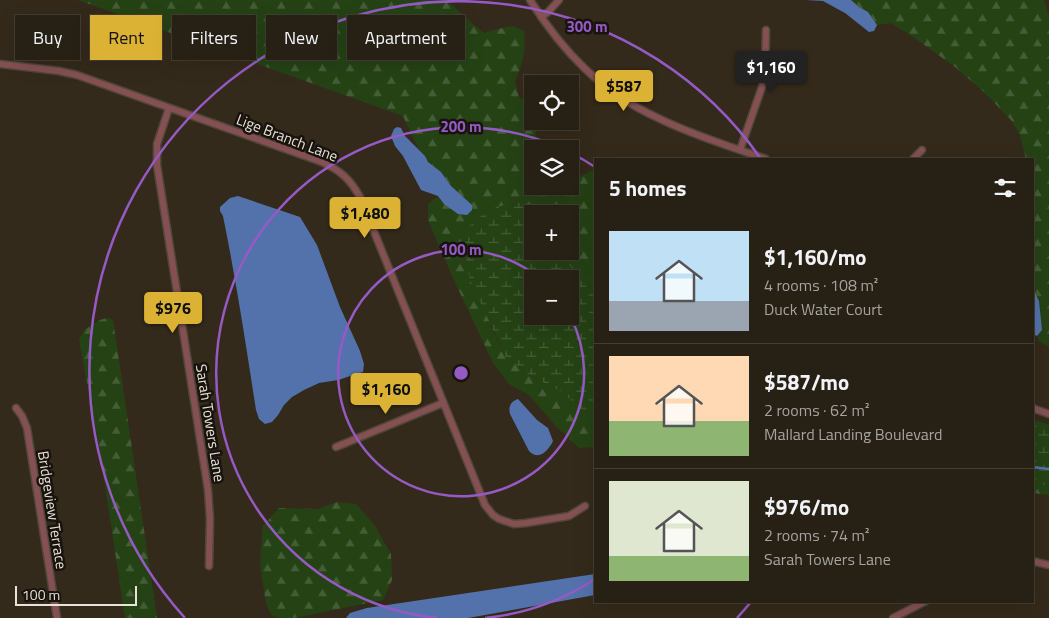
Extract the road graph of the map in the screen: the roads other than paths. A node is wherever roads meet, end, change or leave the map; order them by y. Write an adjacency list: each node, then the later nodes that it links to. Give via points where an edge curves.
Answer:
1 (530, 0): 3 (street)
2 (559, 0): 3 (street)
3 (541, 17): 7 (street, via 565,49 619,96 657,118)
4 (766, 30): 7 (street, via 765,73)
5 (0, 64): 6 (street, Lige Branch Lane, via 59,71)
6 (169, 108): 11 (street, Lige Branch Lane, via 322,162 350,181 360,198); 19 (street, Sarah Towers Lane, via 157,144 156,165 208,490)
7 (740, 150): 9 (street)
8 (922, 150): 10 (street)
9 (763, 158)
10 (913, 158)
11 (443, 403): 15 (street); 16 (street, Lige Branch Lane, via 483,500 493,515 514,524 526,523 569,516)
12 (16, 408): 21 (street, Bridgeview Terrace, via 27,428)
13 (1034, 409): 14 (street)
14 (1049, 414)
15 (336, 447)
16 (585, 506)
17 (1034, 561): 18 (street)
18 (1049, 565)
19 (209, 566)
20 (922, 603): 22 (street)
21 (57, 618)
22 (893, 618)

